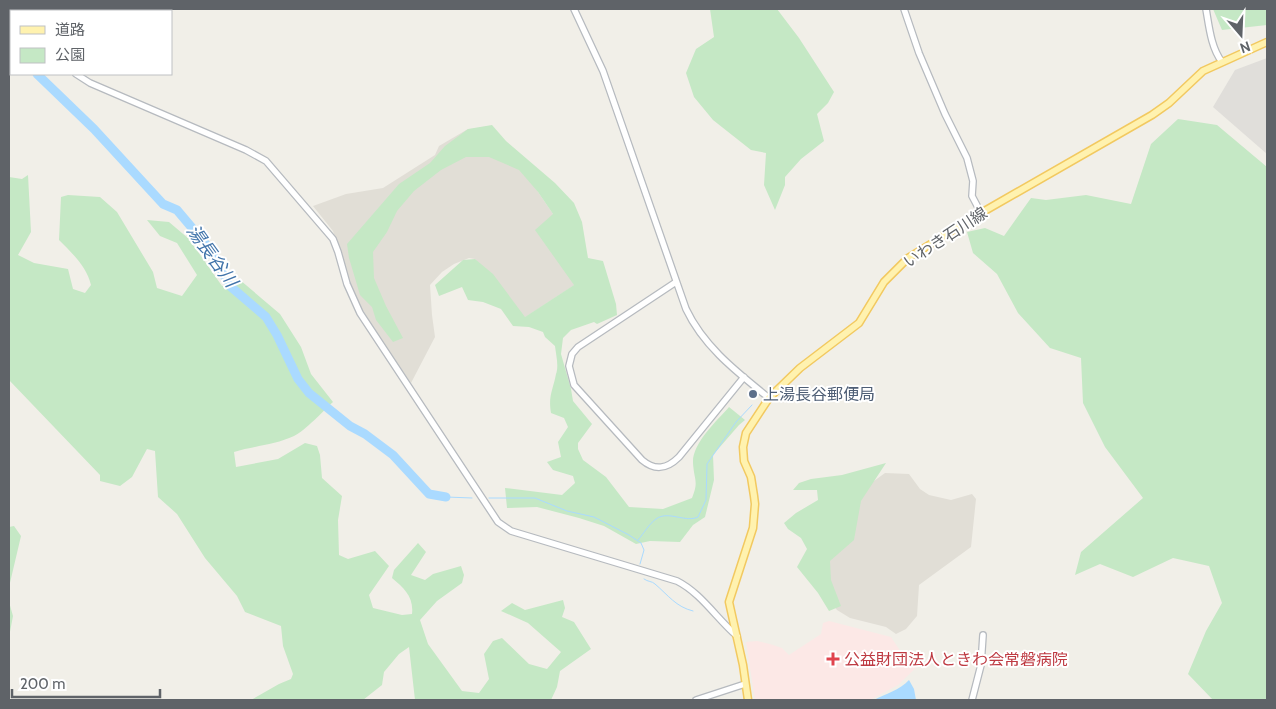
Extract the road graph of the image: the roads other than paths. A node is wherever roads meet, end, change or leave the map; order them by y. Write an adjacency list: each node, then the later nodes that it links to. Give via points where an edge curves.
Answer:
1 (574, 9): 8 (street, via 603,71)
2 (904, 9): 7 (street, via 919,53 967,158 973,181 972,196)
3 (1206, 9): 5 (street, via 1217,56)
4 (1267, 42): 5 (main road, いわき石川線)
5 (1222, 62): 7 (main road, いわき石川線, via 1203,71 1148,118)
6 (78, 75): 12 (street, via 253,153 266,162 336,244 347,284 360,313 498,522 511,531 677,581 691,590)
7 (981, 213): 10 (main road, いわき石川線, via 902,263 884,282 859,323 800,368)
8 (676, 282): 9 (street, via 701,335); 9 (street, via 578,347 569,366 574,385 642,460 660,468 672,464 679,457)
9 (744, 377): 10 (street)
10 (769, 398): 12 (main road, いわき石川線, via 746,433 743,447 755,504 753,528 730,597)
11 (984, 634): 16 (street, via 981,665)
12 (737, 636): 13 (main road, いわき石川線)
13 (745, 684): 14 (street); 15 (main road, いわき石川線)
14 (696, 700)
15 (748, 700)
16 (972, 700)

